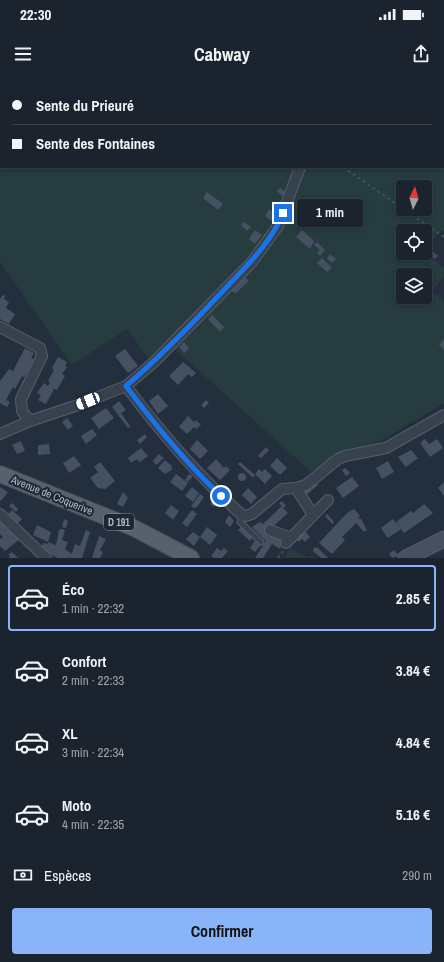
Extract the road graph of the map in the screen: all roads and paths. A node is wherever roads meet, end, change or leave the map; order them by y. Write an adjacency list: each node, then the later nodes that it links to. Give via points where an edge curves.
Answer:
1 (300, 168): 5 (street, via 278,226 252,262 153,363)
2 (344, 168): 3 (path)
3 (444, 237)
4 (0, 327): 7 (street, via 40,348 42,356 21,399 22,410)
5 (126, 386): 7 (street); 13 (street, via 158,429 196,473)
6 (444, 415): 10 (street, via 386,448 338,459 306,485)
7 (30, 421): 8 (street)
8 (0, 434)
9 (0, 474): 19 (main road, Avenue de Coquerive / D 191, via 134,528)
10 (296, 488): 13 (street, via 282,489 252,514); 14 (street)
11 (328, 500): 14 (street)
12 (0, 514): 18 (street)
13 (242, 515): 17 (lane, via 240,522)
14 (313, 515): 15 (street, via 289,540)
15 (270, 530)
16 (444, 539): 20 (main road)
17 (261, 542)
18 (46, 558)
19 (191, 558)
20 (406, 558)

